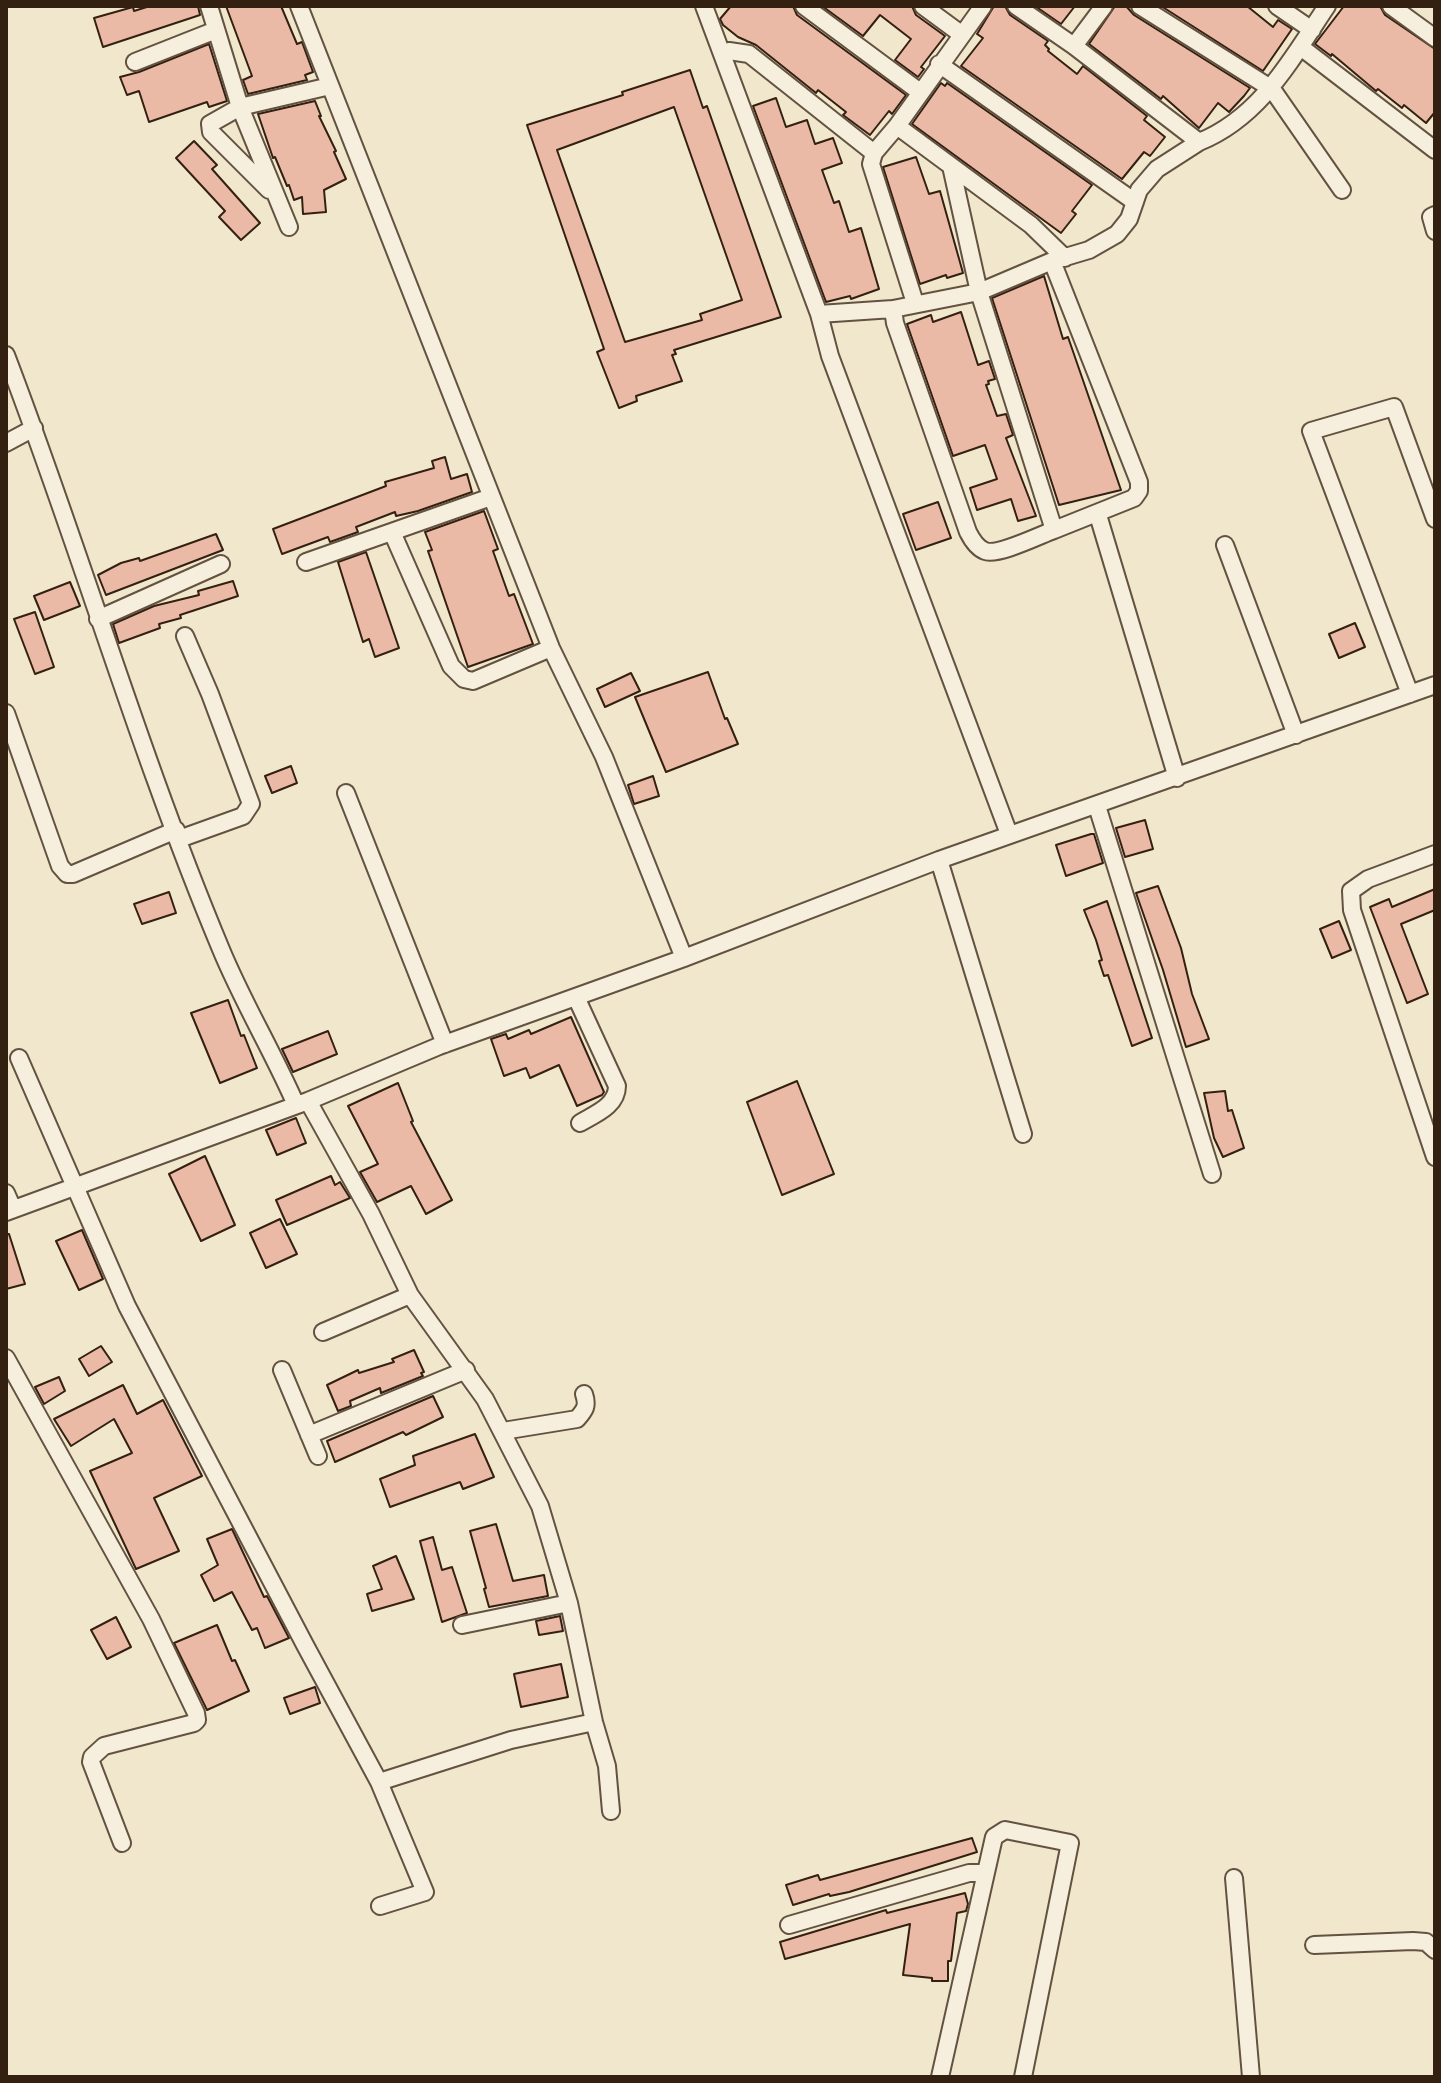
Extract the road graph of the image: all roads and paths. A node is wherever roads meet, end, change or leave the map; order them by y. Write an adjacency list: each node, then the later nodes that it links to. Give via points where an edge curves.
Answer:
1 (209, 6): 13 (street)
2 (299, 6): 22 (street)
3 (704, 6): 19 (street)
4 (804, 6): 24 (street)
5 (923, 6): 15 (street)
6 (983, 6): 15 (street)
7 (1016, 6): 17 (street)
8 (1104, 6): 17 (street)
9 (1140, 6): 23 (street)
10 (1277, 6): 14 (street)
11 (1327, 6): 14 (street)
12 (1391, 6): 16 (street)
13 (216, 30): 20 (street); 25 (street)
14 (1312, 30): 18 (street)
15 (961, 34): 21 (street)
16 (1435, 38)
17 (1074, 46): 27 (street)
18 (1302, 48): 23 (street); 28 (street)
19 (723, 56): 29 (street, via 729,51 749,54); 41 (street)
20 (135, 62)
21 (939, 64): 24 (street); 33 (street)
22 (330, 86): 25 (street); 45 (street)
23 (1272, 89): 27 (street, via 1228,127); 31 (street)
24 (920, 92): 26 (street)
25 (240, 107): 32 (street); 32 (street, via 209,129)
26 (897, 126): 29 (street); 30 (street)
27 (1199, 142): 33 (street, via 1157,169)
28 (1435, 150)
29 (874, 153): 39 (street, via 873,176)
30 (951, 166): 37 (street, via 1031,225); 38 (street)
31 (1342, 190)
32 (274, 195): 35 (street)
33 (1135, 202): 37 (street, via 1117,234)
34 (1435, 215): 36 (street)
35 (289, 227)
36 (1435, 231)
37 (1058, 259): 38 (street); 46 (street, via 1139,482 1134,498)
38 (979, 292): 39 (street); 48 (street)
39 (915, 303): 40 (street)
40 (893, 309): 41 (street); 48 (street, via 975,543 996,552)
41 (819, 314): 63 (street, via 830,356)
42 (6, 355): 43 (street)
43 (34, 428): 44 (street); 53 (street)
44 (6, 443)
45 (491, 497): 49 (street); 55 (street)
46 (1098, 515): 48 (street); 60 (street)
47 (1435, 519): 57 (street, via 1394,407 1311,431)
48 (1054, 530)
49 (392, 532): 51 (street); 55 (street, via 451,666 464,679 473,681)
50 (1225, 545): 59 (street)
51 (306, 562)
52 (221, 564): 53 (street)
53 (98, 619): 64 (street)
54 (185, 636): 64 (street, via 251,804 243,816)
55 (551, 648): 67 (street, via 604,757)
56 (1435, 685): 57 (street)
57 (1410, 694): 59 (street)
58 (6, 713): 64 (street, via 67,874)
59 (1296, 735): 60 (street)
60 (1177, 778): 62 (street)
61 (346, 793): 69 (street)
62 (1097, 806): 63 (street); 75 (street)
63 (1009, 834): 66 (street)
64 (178, 835): 71 (street, via 221,949)
65 (1435, 854): 74 (street, via 1368,879 1351,891 1352,910)
66 (939, 860): 67 (street); 73 (street)
67 (684, 958): 68 (street)
68 (576, 997): 69 (street); 72 (street, via 617,1086 608,1106)
69 (445, 1044): 71 (street)
70 (19, 1058): 76 (street)
71 (302, 1103): 76 (street); 79 (street, via 371,1214)
72 (580, 1123)
73 (1023, 1134)
74 (1435, 1157)
75 (1212, 1174)
76 (74, 1186): 78 (street); 91 (street, via 127,1306)
77 (6, 1193): 78 (street)
78 (10, 1211)
79 (410, 1295): 80 (street); 83 (street)
80 (323, 1332)
81 (6, 1358): 93 (street, via 151,1619 196,1713 194,1723 104,1746 92,1757)
82 (282, 1370): 86 (street)
83 (466, 1370): 85 (street); 86 (street)
84 (584, 1394): 85 (street, via 587,1403 577,1419)
85 (503, 1431): 88 (street, via 540,1506)
86 (309, 1435): 87 (street)
87 (318, 1456)
88 (569, 1603): 89 (street); 90 (street)
89 (462, 1625)
90 (594, 1722): 91 (street, via 511,1740); 92 (street, via 607,1766)
91 (379, 1782): 96 (street, via 425,1892)
92 (611, 1811)
93 (122, 1843)
94 (986, 1873): 97 (street, via 969,1873); 100 (street); 101 (street, via 994,1837 1005,1830 1070,1843)
95 (1234, 1878): 102 (street)
96 (380, 1906)
97 (789, 1925)
98 (1314, 1945): 99 (street, via 1413,1941)
99 (1435, 1950)
100 (940, 2077)
101 (1023, 2077)
102 (1251, 2077)

